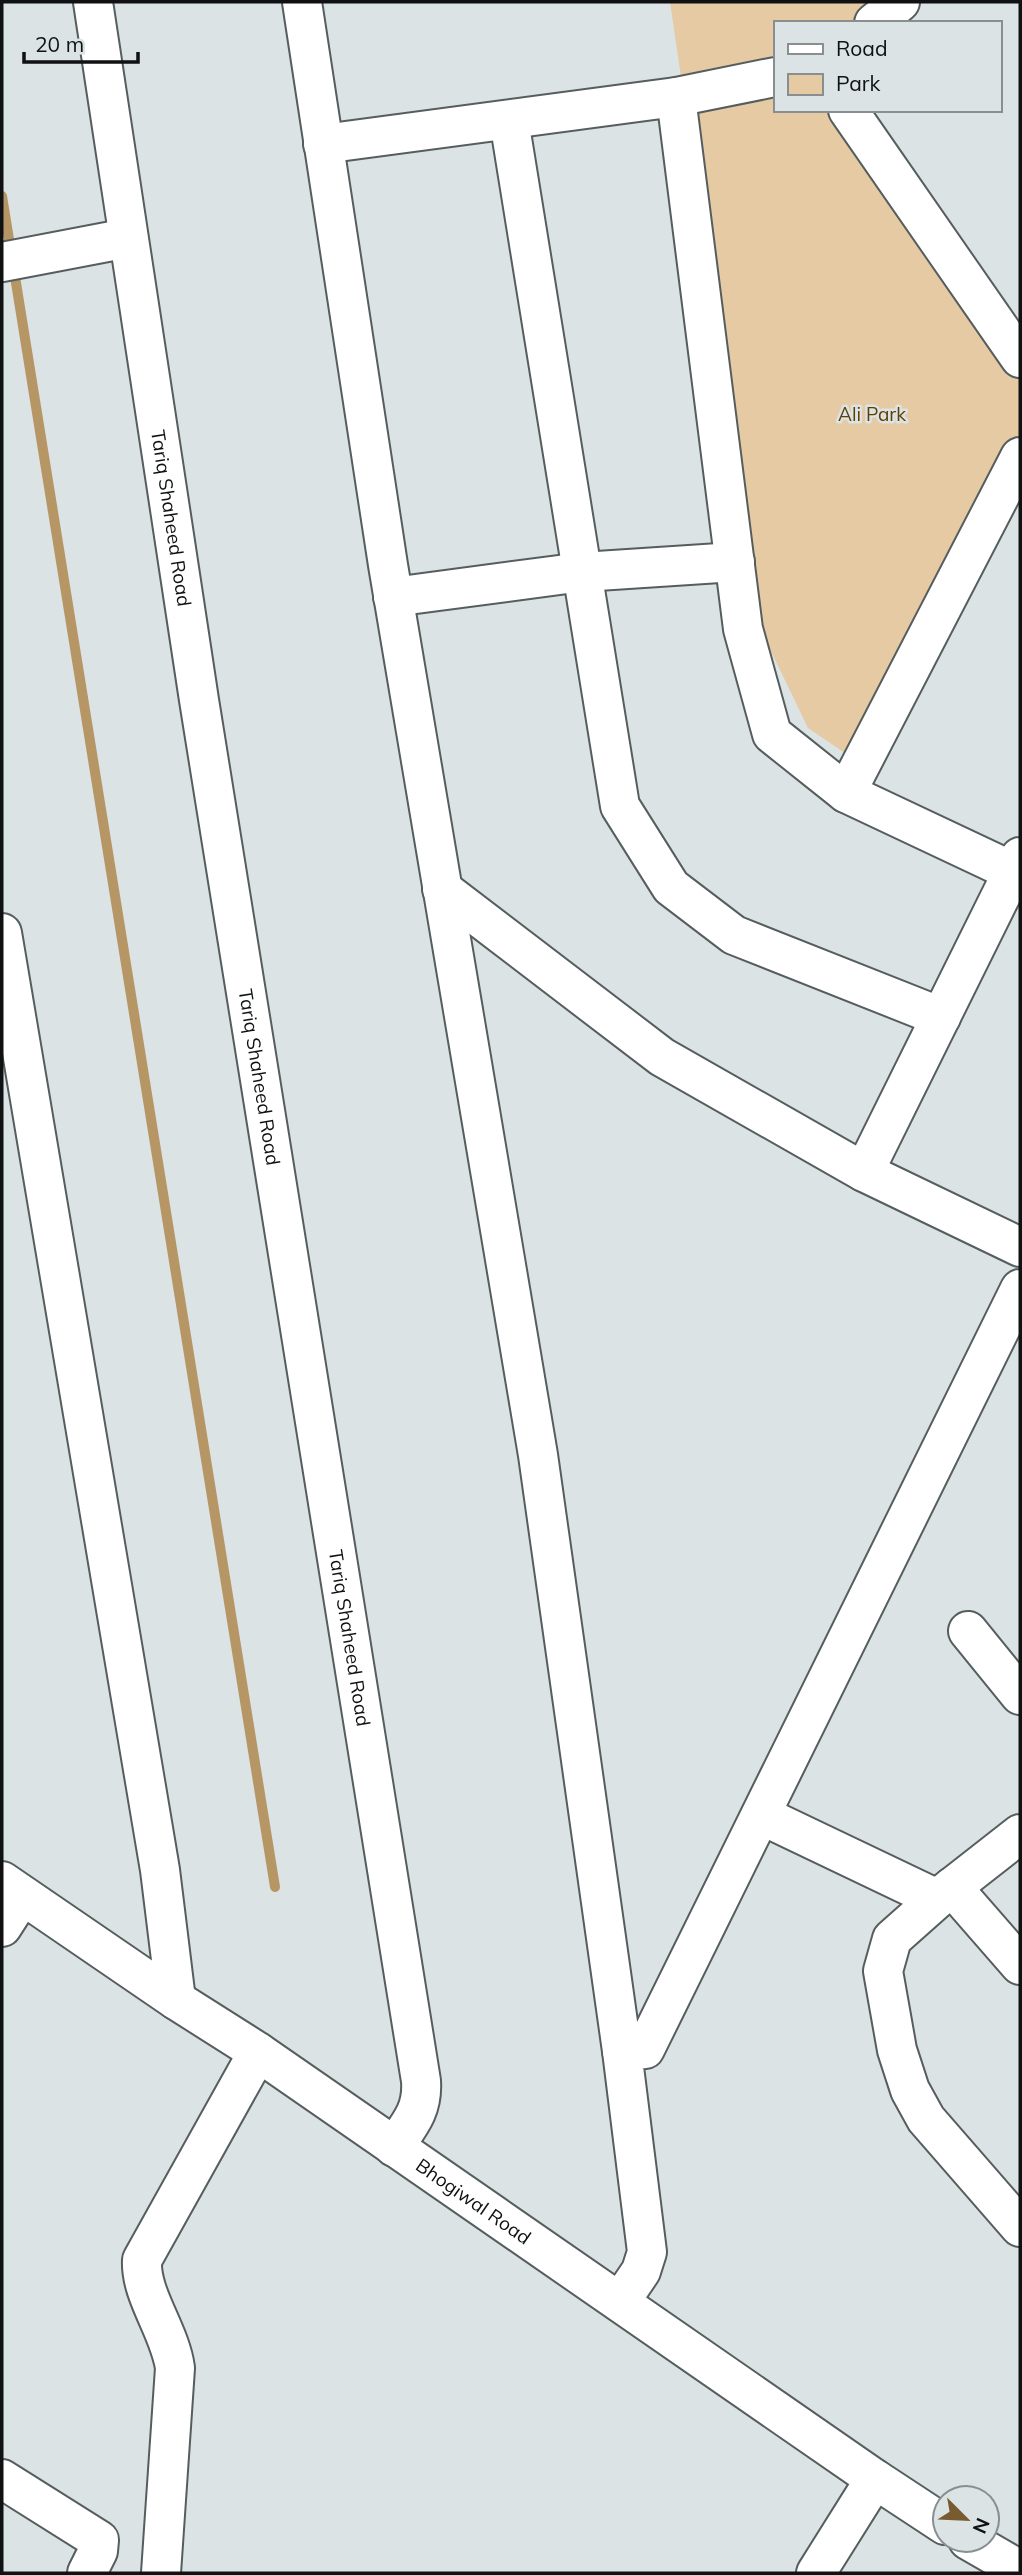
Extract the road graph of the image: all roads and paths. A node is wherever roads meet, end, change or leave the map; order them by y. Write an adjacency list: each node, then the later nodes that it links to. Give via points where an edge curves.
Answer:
1 (93, 2): 10 (street, Tariq Shaheed Road)
2 (302, 2): 9 (street)
3 (900, 2): 4 (street)
4 (876, 21)
5 (774, 77): 6 (street)
6 (676, 97): 8 (street); 14 (street)
7 (849, 112): 12 (street)
8 (509, 120): 9 (street); 15 (street)
9 (323, 144): 16 (street)
10 (128, 238): 11 (street); 36 (street, Tariq Shaheed Road, via 421,2081 418,2111)
11 (2, 262)
12 (1020, 358)
13 (1020, 457): 17 (street)
14 (735, 562): 15 (street); 17 (street, via 743,629 772,734)
15 (582, 572): 16 (street); 21 (street, via 620,806 671,887 734,935)
16 (393, 597): 19 (street)
17 (846, 793): 18 (street)
18 (1018, 867): 21 (street)
19 (442, 889): 22 (street, via 662,1057); 34 (street, via 538,1455)
20 (2, 933): 33 (street, via 160,1870)
21 (941, 1017): 22 (street)
22 (864, 1172): 23 (street)
23 (1020, 1247)
24 (1020, 1289): 27 (street)
25 (968, 1631): 26 (street)
26 (1020, 1695)
27 (761, 1815): 30 (street); 34 (street, via 645,2049)
28 (1020, 1834): 30 (street)
29 (12, 1889): 31 (street); 33 (street, Bhogiwal Road)
30 (945, 1893): 32 (street); 37 (street, via 892,1939 886,1956 883,1971 897,2050 910,2090 926,2119)
31 (2, 1927)
32 (1020, 1965)
33 (176, 2000): 35 (street, Bhogiwal Road)
34 (622, 2051): 38 (street, via 647,2252 641,2271)
35 (258, 2052): 36 (street, Bhogiwal Road); 44 (street, via 142,2260 141,2276 172,2348 175,2368)
36 (394, 2147): 38 (street, Bhogiwal Road)
37 (1020, 2227)
38 (620, 2302): 40 (street, Bhogiwal Road)
39 (2, 2479): 45 (street, via 99,2540)
40 (875, 2479): 41 (street, Bhogiwal Road); 46 (street)
41 (931, 2516)
42 (992, 2554): 43 (street)
43 (1020, 2570)
44 (164, 2572)
45 (87, 2573)
46 (816, 2573)

